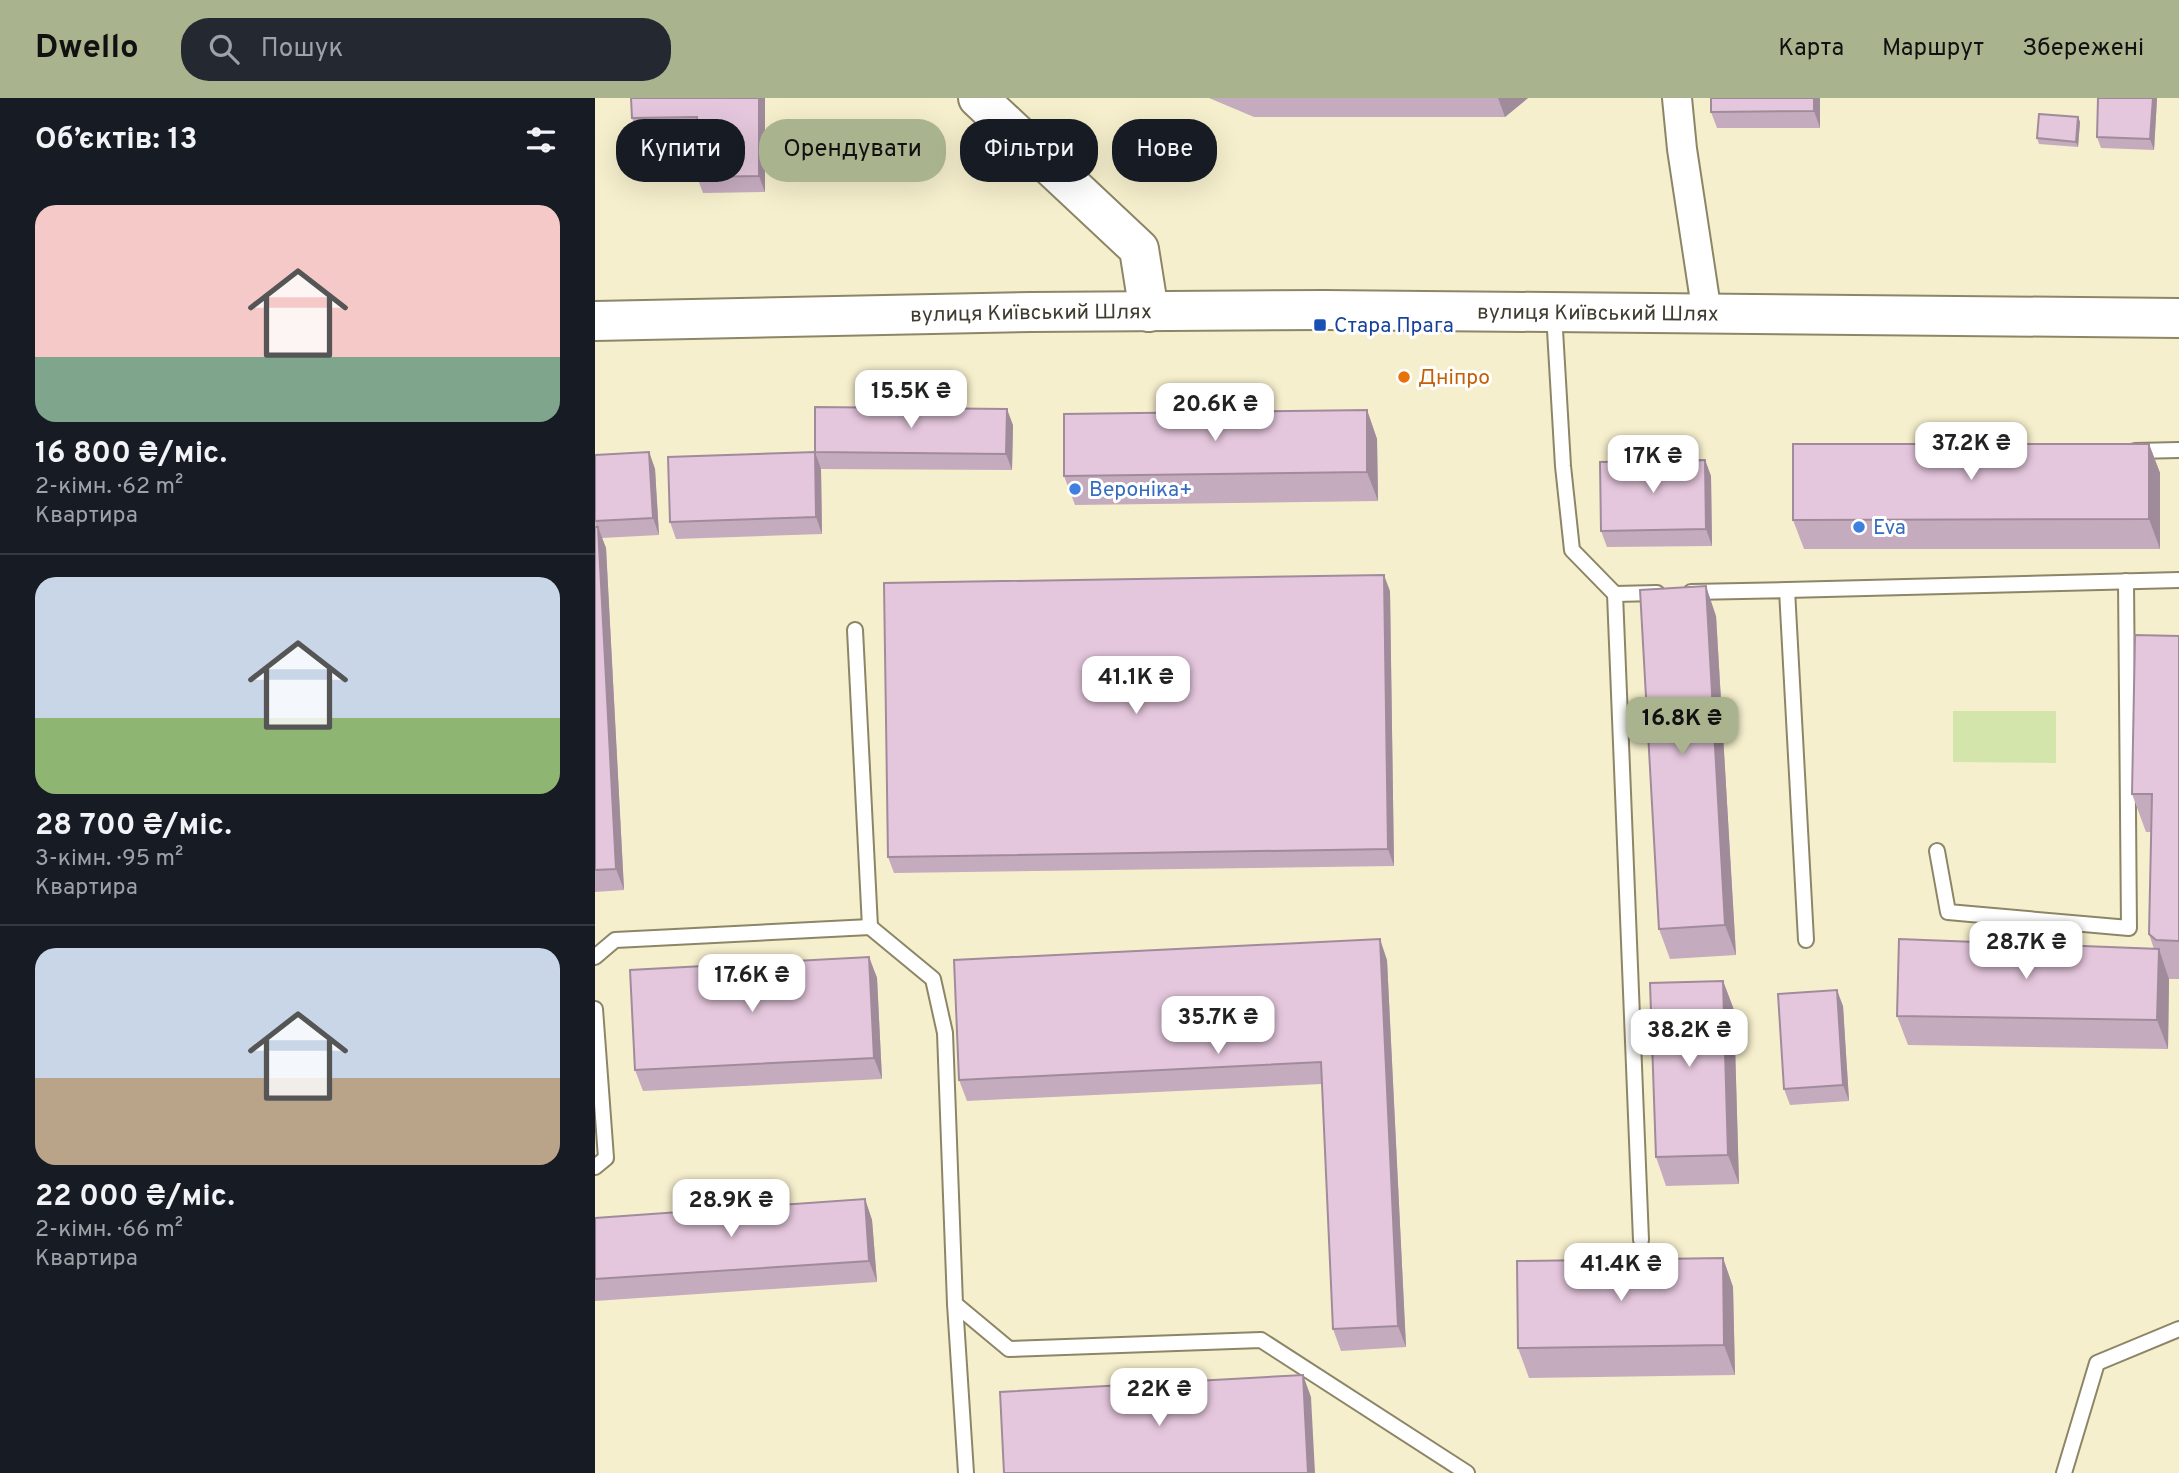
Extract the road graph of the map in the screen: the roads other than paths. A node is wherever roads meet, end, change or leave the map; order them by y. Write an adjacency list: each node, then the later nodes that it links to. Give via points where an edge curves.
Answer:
1 (978, 98): 3 (main road, via 1139,249)
2 (1677, 98): 5 (street)
3 (1149, 312): 4 (main road, вулиця Київський Шлях); 7 (main road, вулиця Київський Шлях)
4 (1554, 312): 5 (main road, вулиця Київський Шлях); 13 (lane, via 1572,550)
5 (1707, 314): 6 (main road, вулиця Київський Шлях)
6 (2179, 318)
7 (595, 321)
8 (2179, 450): 9 (lane)
9 (2124, 451)
10 (2179, 580): 11 (lane)
11 (2126, 581): 12 (lane); 15 (lane, via 2129,928 1948,912)
12 (1787, 590): 13 (lane); 17 (lane)
13 (1615, 594): 21 (lane)
14 (855, 630): 16 (lane)
15 (1937, 851)
16 (870, 927): 18 (lane, via 615,940); 22 (lane, via 933,979 945,1033)
17 (1806, 940)
18 (595, 957)
19 (595, 1009): 20 (lane, via 606,1158)
20 (595, 1167)
21 (1641, 1240)
22 (955, 1304): 24 (lane); 25 (lane, via 1009,1349 1261,1340)
23 (2179, 1329): 26 (lane, via 2097,1363)
24 (966, 1473)
25 (1467, 1473)
26 (2064, 1473)

